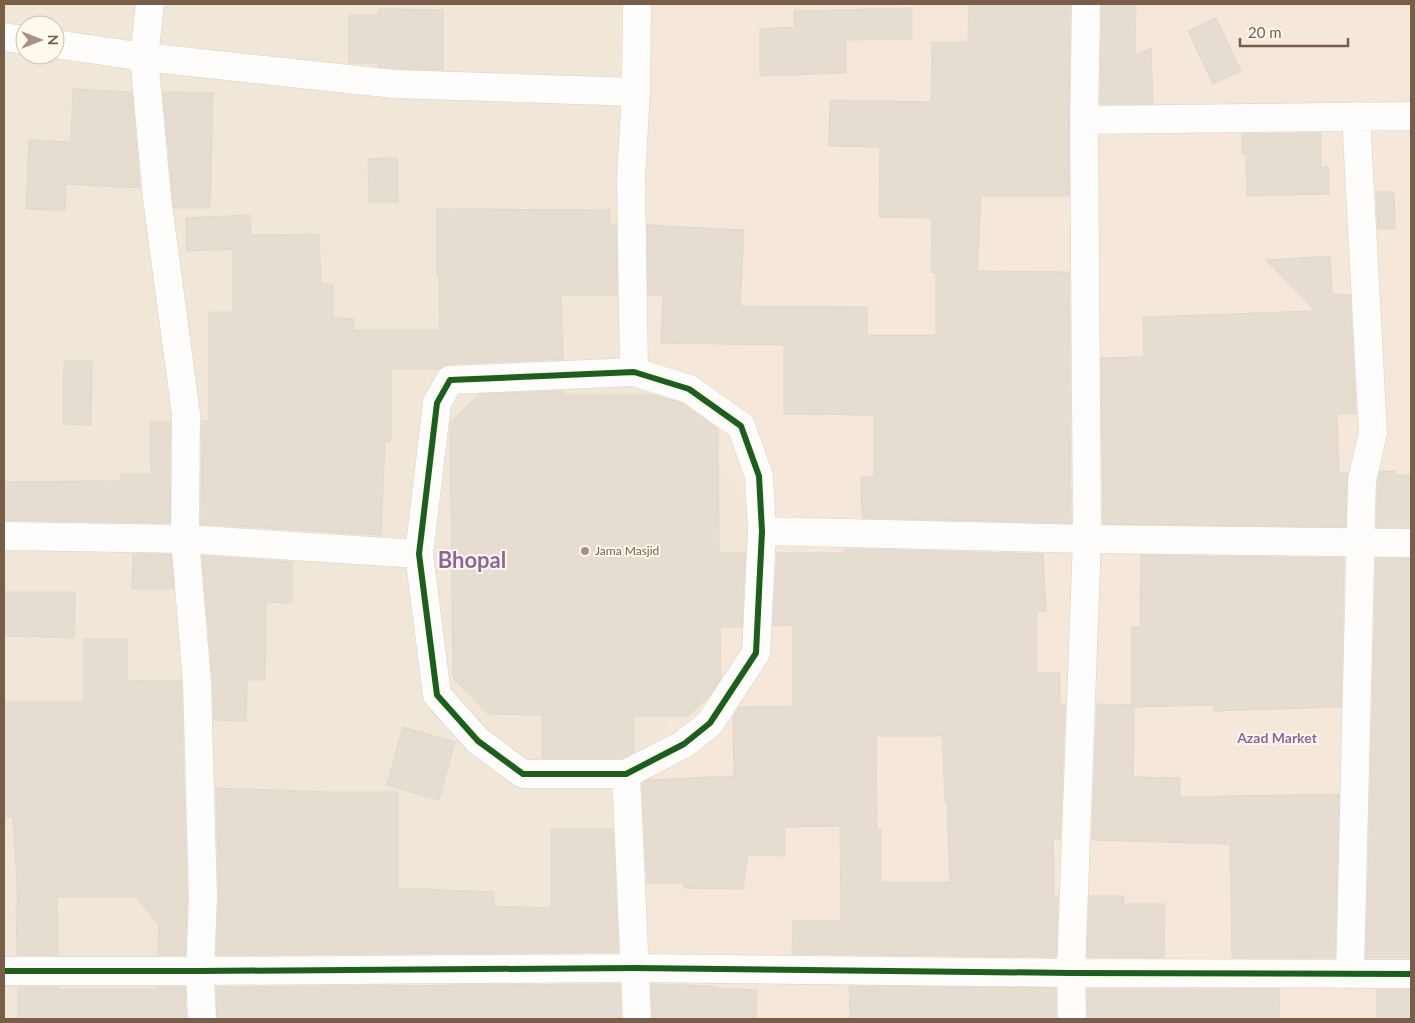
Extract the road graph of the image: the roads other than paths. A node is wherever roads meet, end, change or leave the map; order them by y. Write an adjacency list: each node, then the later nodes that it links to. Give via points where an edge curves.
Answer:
1 (150, 4): 5 (street)
2 (637, 4): 6 (street)
3 (1086, 4): 9 (street)
4 (65, 45): 5 (street)
5 (144, 57): 6 (street, via 394,84); 13 (street, via 156,198 186,414)
6 (636, 92): 10 (street, via 631,178)
7 (1356, 116): 8 (street); 9 (street); 15 (street, via 1373,433 1362,480)
8 (1411, 116)
9 (1084, 120): 14 (street)
10 (634, 372): 11 (street, via 688,389 741,426 758,476); 17 (street, via 450,380 437,403)
11 (762, 530): 14 (street); 18 (street, via 756,653 710,723 684,744)
12 (4, 536): 13 (street)
13 (185, 539): 17 (street); 21 (street, via 197,683 203,898)
14 (1087, 539): 15 (street); 22 (street)
15 (1359, 542): 16 (street); 23 (street)
16 (1411, 543)
17 (419, 554): 18 (street, via 437,695 478,741 523,774)
18 (626, 774): 19 (street)
19 (635, 968): 21 (street); 22 (street); 26 (street)
20 (4, 971): 21 (street)
21 (200, 971): 25 (street)
22 (1071, 973): 23 (street); 27 (street)
23 (1350, 973): 24 (street)
24 (1411, 974)
25 (202, 1019)
26 (637, 1019)
27 (1072, 1019)

